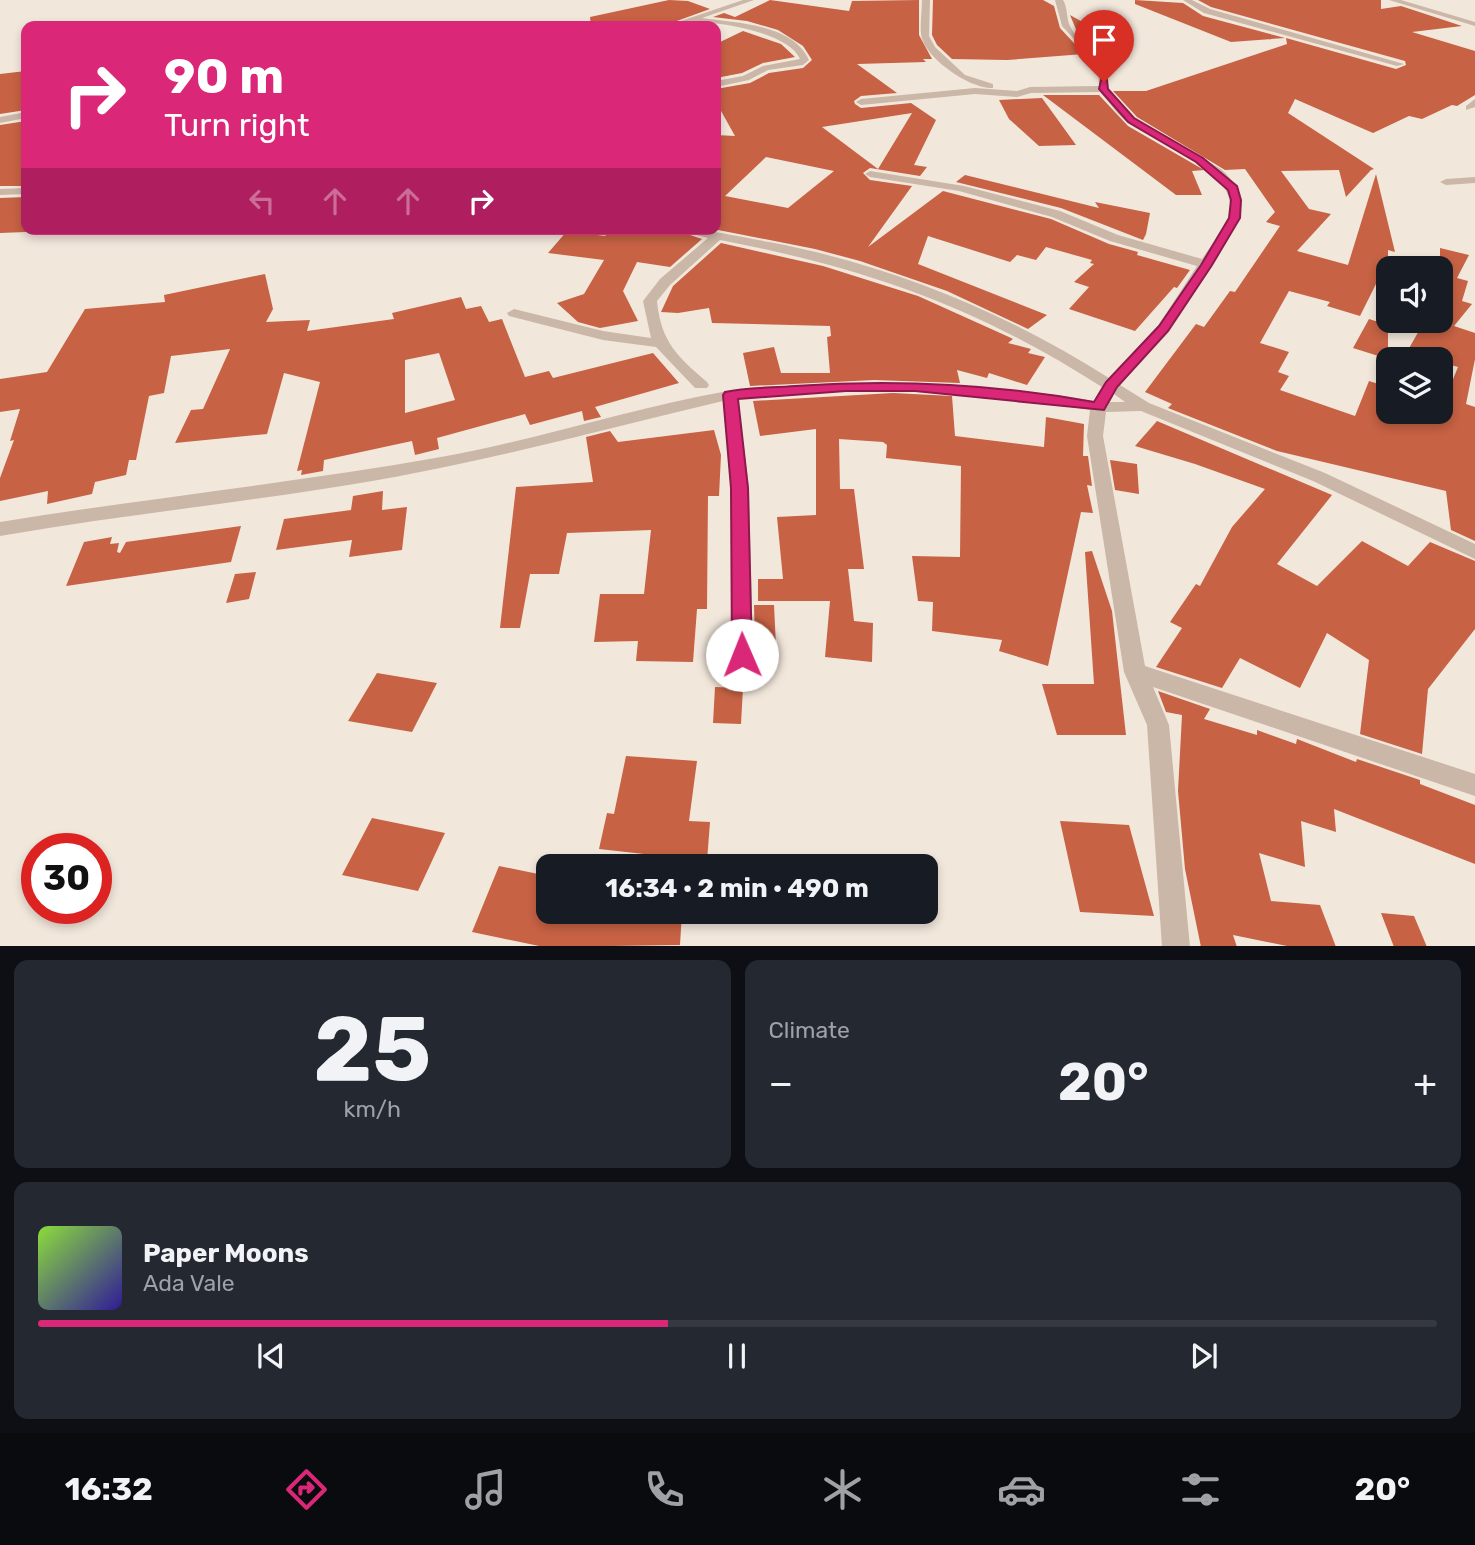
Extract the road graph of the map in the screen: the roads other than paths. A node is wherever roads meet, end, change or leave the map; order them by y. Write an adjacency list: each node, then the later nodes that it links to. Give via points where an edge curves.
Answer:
1 (750, 0): 6 (street)
2 (926, 0): 14 (street, via 925,36 949,66 962,76)
3 (1059, 0): 13 (street, via 1070,32 1103,64)
4 (1187, 0): 11 (street, via 1208,11)
5 (1393, 0): 9 (street)
6 (691, 19): 7 (street); 8 (street)
7 (685, 21)
8 (701, 21)
9 (1475, 24)
10 (721, 25): 12 (street, via 778,36 804,55 800,63)
11 (1400, 64)
12 (721, 83)
13 (1103, 89): 14 (street); 25 (street, via 1131,120 1199,160 1233,189 1234,218)
14 (1017, 94): 15 (street, via 975,91)
15 (861, 102)
16 (21, 117): 17 (street)
17 (0, 120)
18 (870, 174): 25 (street, via 960,188 1056,214 1114,238)
19 (1475, 180): 20 (street)
20 (1446, 182)
21 (21, 191): 22 (street)
22 (0, 192)
23 (713, 235): 24 (street)
24 (718, 236): 27 (street, via 650,301); 29 (street, via 863,269 940,296 1053,349)
25 (1206, 265): 29 (street, via 1164,329)
26 (514, 313): 27 (street, via 612,340)
27 (660, 343): 28 (street)
28 (701, 385)
29 (1111, 385): 31 (street); 32 (street)
30 (730, 395): 31 (street, via 915,386); 33 (street, via 444,462); 35 (street, via 740,488)
31 (1099, 407): 32 (street); 36 (street, via 1095,436)
32 (1143, 407): 34 (street, via 1319,477)
33 (0, 529)
34 (1475, 552)
35 (742, 655)
36 (1135, 672): 37 (street); 38 (street, via 1158,725)
37 (1475, 785)
38 (1175, 946)

